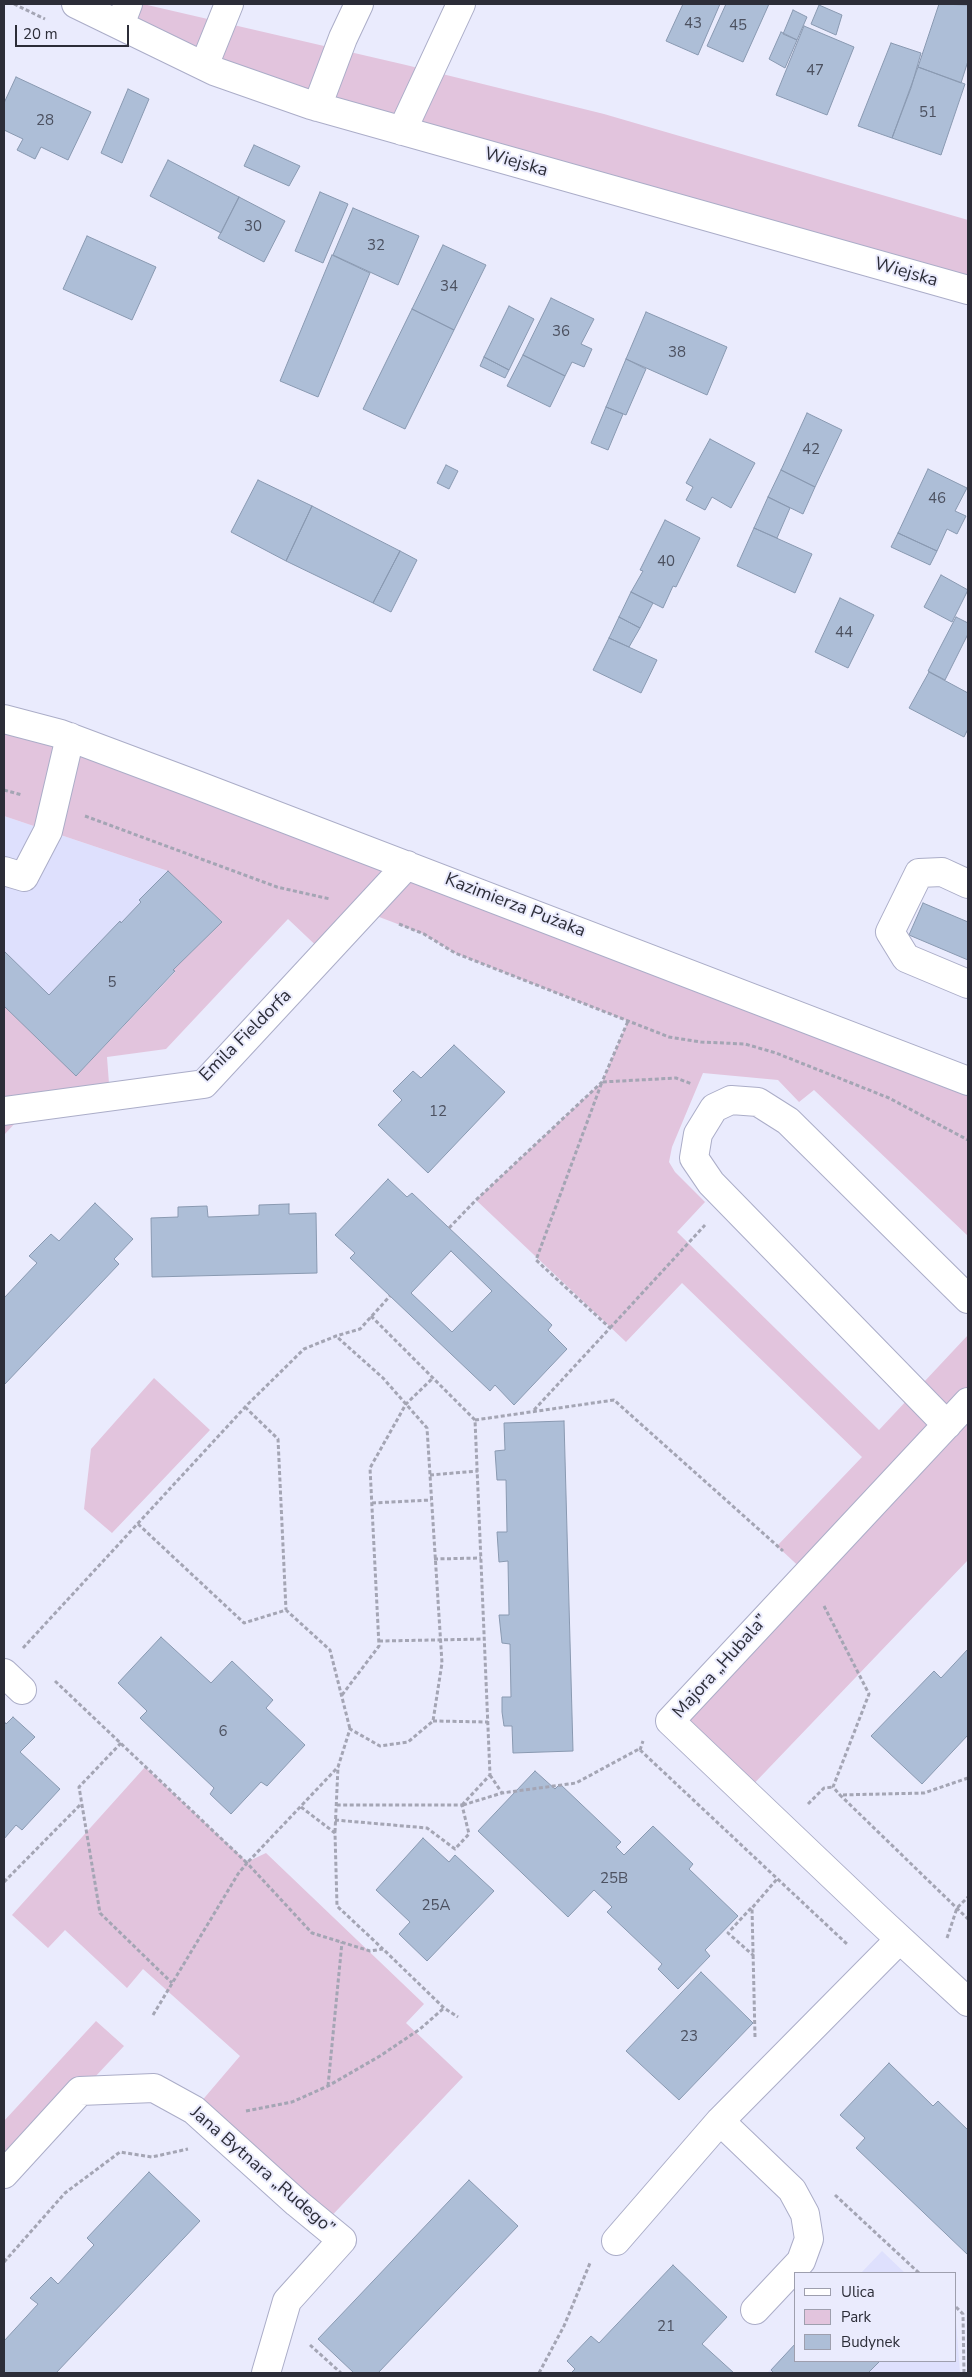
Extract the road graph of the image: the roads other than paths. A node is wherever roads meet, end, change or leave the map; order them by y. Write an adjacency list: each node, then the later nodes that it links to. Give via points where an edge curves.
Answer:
1 (76, 4): 5 (street, Wiejska)
2 (229, 4): 6 (street)
3 (359, 4): 7 (street)
4 (461, 4): 8 (street)
5 (124, 14): 6 (street, Wiejska)
6 (204, 66): 7 (street, Wiejska)
7 (317, 107): 8 (street, Wiejska)
8 (402, 131): 9 (street, Wiejska)
9 (968, 290)
10 (4, 701): 12 (street, Kazimierza Pużaka)
11 (4, 719): 12 (street, Kazimierza Pużaka)
12 (65, 735): 13 (street, Kazimierza Pużaka); 14 (street, via 48,831 24,877)
13 (407, 865): 17 (street, Kazimierza Pużaka); 18 (street, Emila Fieldorfa, via 204,1084)
14 (4, 871)
15 (968, 884): 16 (street, via 942,872 919,873 890,932 906,958)
16 (968, 984)
17 (968, 1081)
18 (4, 1111)
19 (968, 1299): 21 (street, via 788,1122 758,1102 732,1100 714,1108 698,1134 694,1158 711,1183)
20 (968, 1402): 21 (street, Majora „Hubala”)
21 (948, 1425): 22 (street, Majora „Hubala”, via 670,1721)
22 (899, 1940): 23 (street, Majora „Hubala”); 24 (street)
23 (968, 2002)
24 (720, 2121): 26 (street); 27 (street, via 792,2190 805,2214 809,2239 801,2261)
25 (4, 2174): 28 (street, Jana Bytnara „Rudego”, via 80,2091 154,2088 194,2110 342,2240 286,2301)
26 (616, 2241)
27 (755, 2310)
28 (266, 2373)

